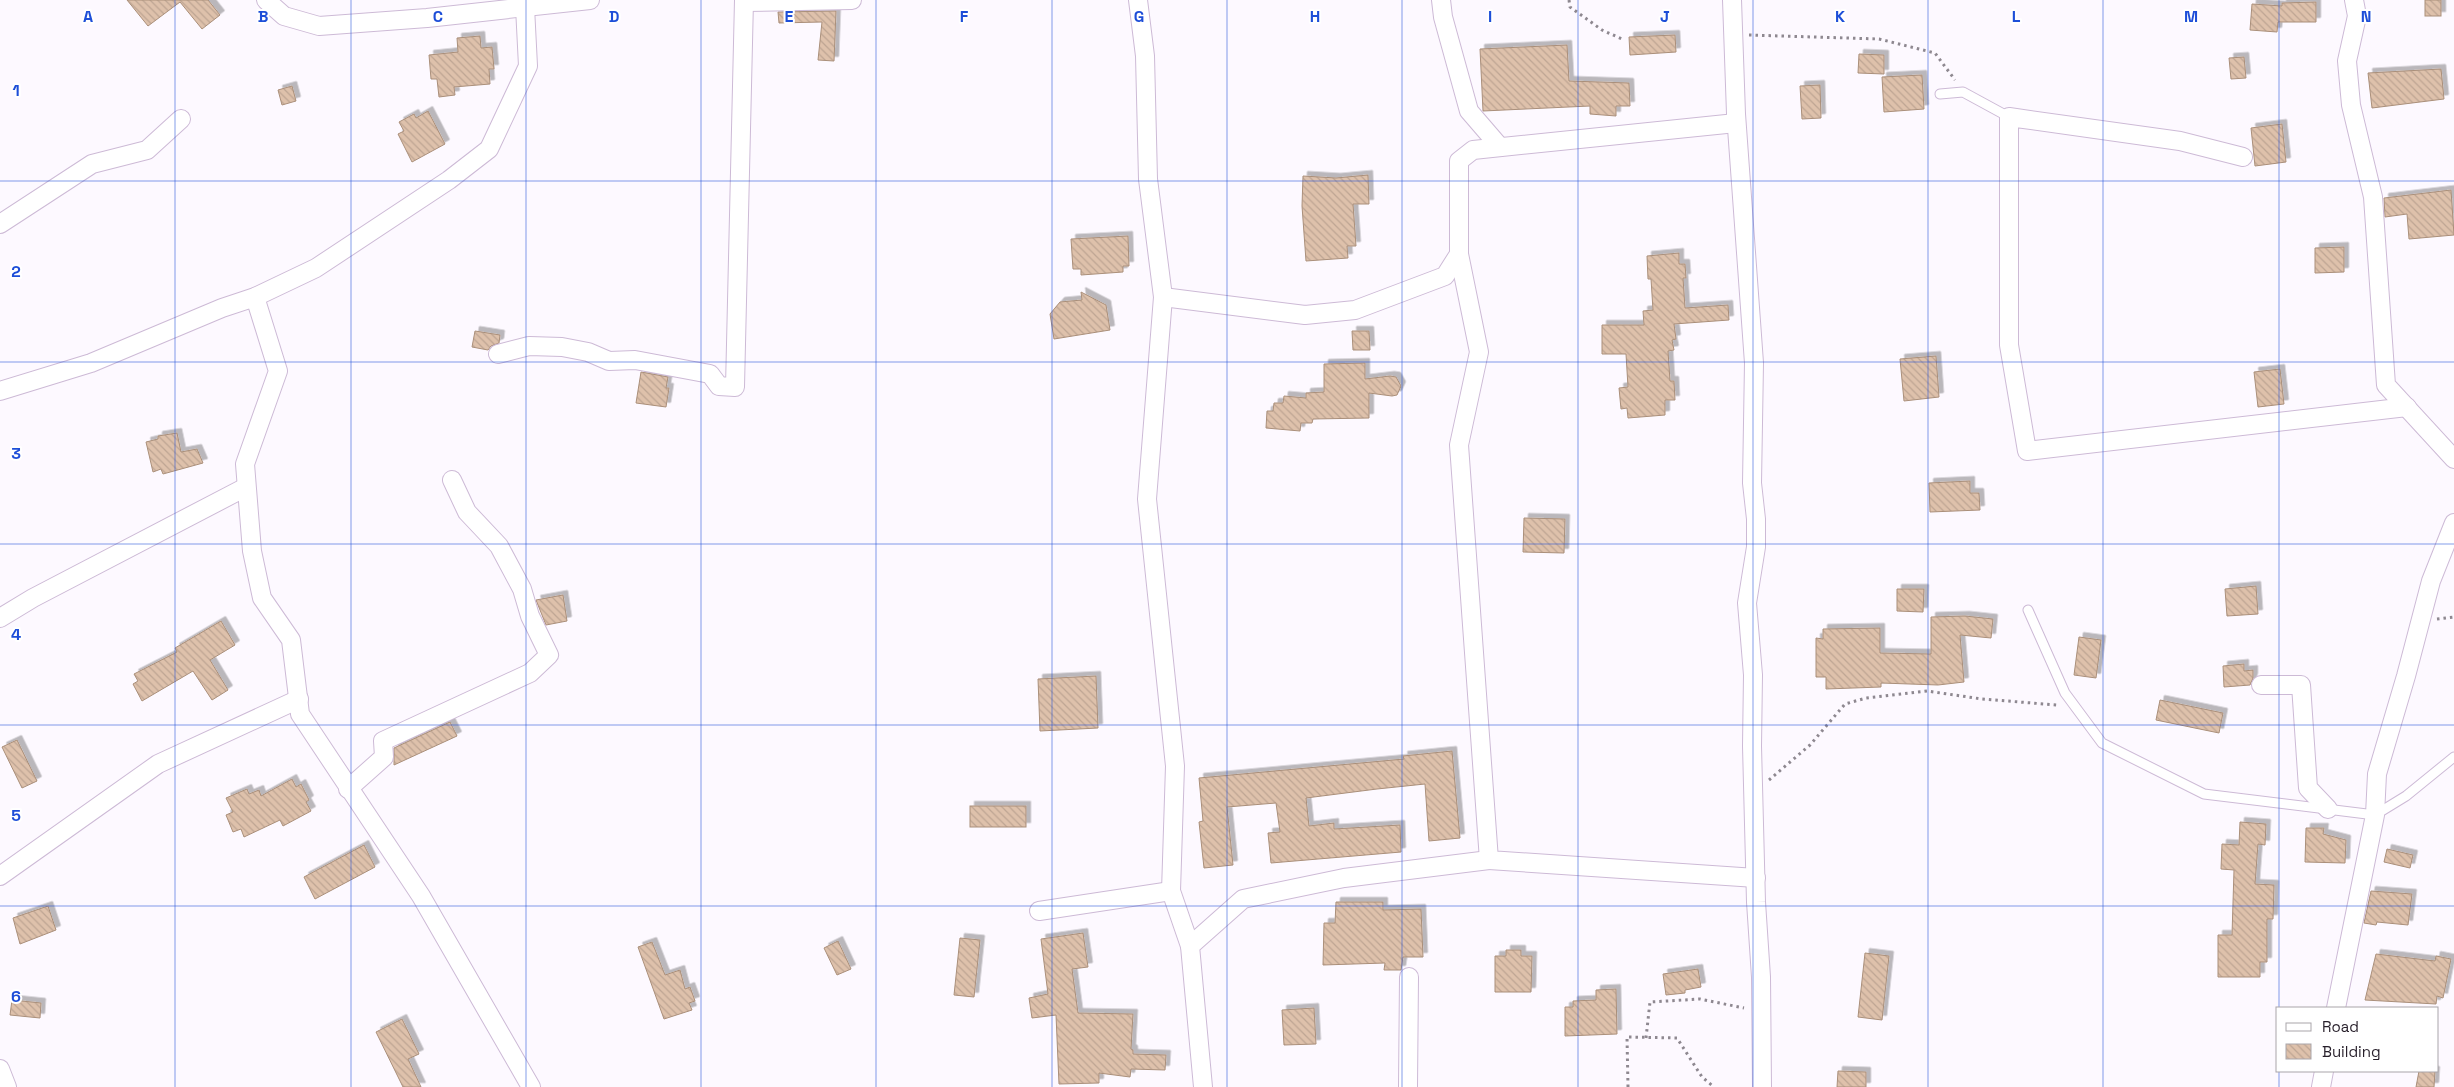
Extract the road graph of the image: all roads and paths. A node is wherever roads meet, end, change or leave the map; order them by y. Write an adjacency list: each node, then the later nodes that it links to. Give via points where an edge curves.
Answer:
1 (266, 0): 10 (street, via 284,16 318,26)
2 (590, 0): 10 (street)
3 (852, 0): 9 (street)
4 (1138, 0): 23 (street, via 1145,56 1148,179)
5 (1441, 0): 18 (street, via 1469,111)
6 (1569, 0): 12 (path, via 1570,7 1602,30)
7 (1732, 0): 11 (street)
8 (2354, 0): 26 (street, via 2357,16 2347,61 2351,105 2373,197 2386,385)
9 (744, 1): 24 (street, via 734,387 718,386 710,374 635,360 608,361 588,352 562,347 529,346)
10 (525, 7): 22 (street, via 528,66 489,149 449,180 316,268)
11 (1733, 35): 13 (path, via 1879,39 1935,53); 17 (street)
12 (1622, 39)
13 (1963, 92): 14 (lane); 15 (lane)
14 (1940, 94)
15 (2009, 117): 19 (street, via 2180,141); 26 (street, via 2010,345 2027,451)
16 (181, 119): 20 (street, via 147,150 92,164)
17 (1736, 123): 18 (street); 38 (street, via 1754,363 1752,483 1756,547 1747,602 1753,675)
18 (1500, 147): 21 (street, via 1473,150 1459,161)
19 (2243, 157)
20 (0, 224)
21 (1459, 254): 23 (street, via 1445,276 1355,310 1305,314); 41 (street, via 1478,352 1459,445)
22 (255, 297): 25 (street, via 91,363); 29 (street, via 278,371 244,464)
23 (1163, 297): 44 (street, via 1147,499 1175,766)
24 (498, 354)
25 (0, 392)
26 (2407, 407): 27 (street)
27 (2454, 459)
28 (452, 480): 37 (street, via 467,512 499,546 522,589 530,616 549,655 530,673 383,741 384,756)
29 (246, 487): 32 (street); 34 (street, via 252,551 262,598 291,640)
30 (2454, 522): 40 (street, via 2431,581 2377,774)
31 (2028, 610): 35 (lane)
32 (0, 618)
33 (2261, 685): 39 (street, via 2301,685 2308,788)
34 (298, 699): 37 (street, via 300,714); 42 (street, via 158,764)
35 (2075, 706): 38 (path, via 1927,691 1866,698 1845,704 1810,745); 39 (lane, via 2102,743 2204,794)
36 (2454, 757): 40 (lane, via 2406,796)
37 (348, 789): 54 (street, via 420,896)
38 (1753, 793): 43 (street)
39 (2328, 809): 40 (lane)
40 (2375, 815): 48 (street)
41 (1489, 860): 43 (street); 46 (street, via 1344,878 1243,899)
42 (0, 876)
43 (1756, 878): 49 (street)
44 (1172, 891): 45 (street); 46 (street)
45 (1039, 911)
46 (1190, 946): 55 (street)
47 (1409, 977): 56 (street)
48 (2336, 1007)
49 (1762, 1011): 50 (path, via 1700,1000 1650,1002); 59 (street)
50 (1646, 1038): 57 (path, via 1627,1037); 58 (path, via 1677,1038 1702,1077)
51 (0, 1069): 53 (street)
52 (2324, 1072): 60 (street)
53 (7, 1087)
54 (530, 1087)
55 (1203, 1087)
56 (1408, 1087)
57 (1628, 1087)
58 (1714, 1087)
59 (1762, 1087)
60 (2321, 1087)

